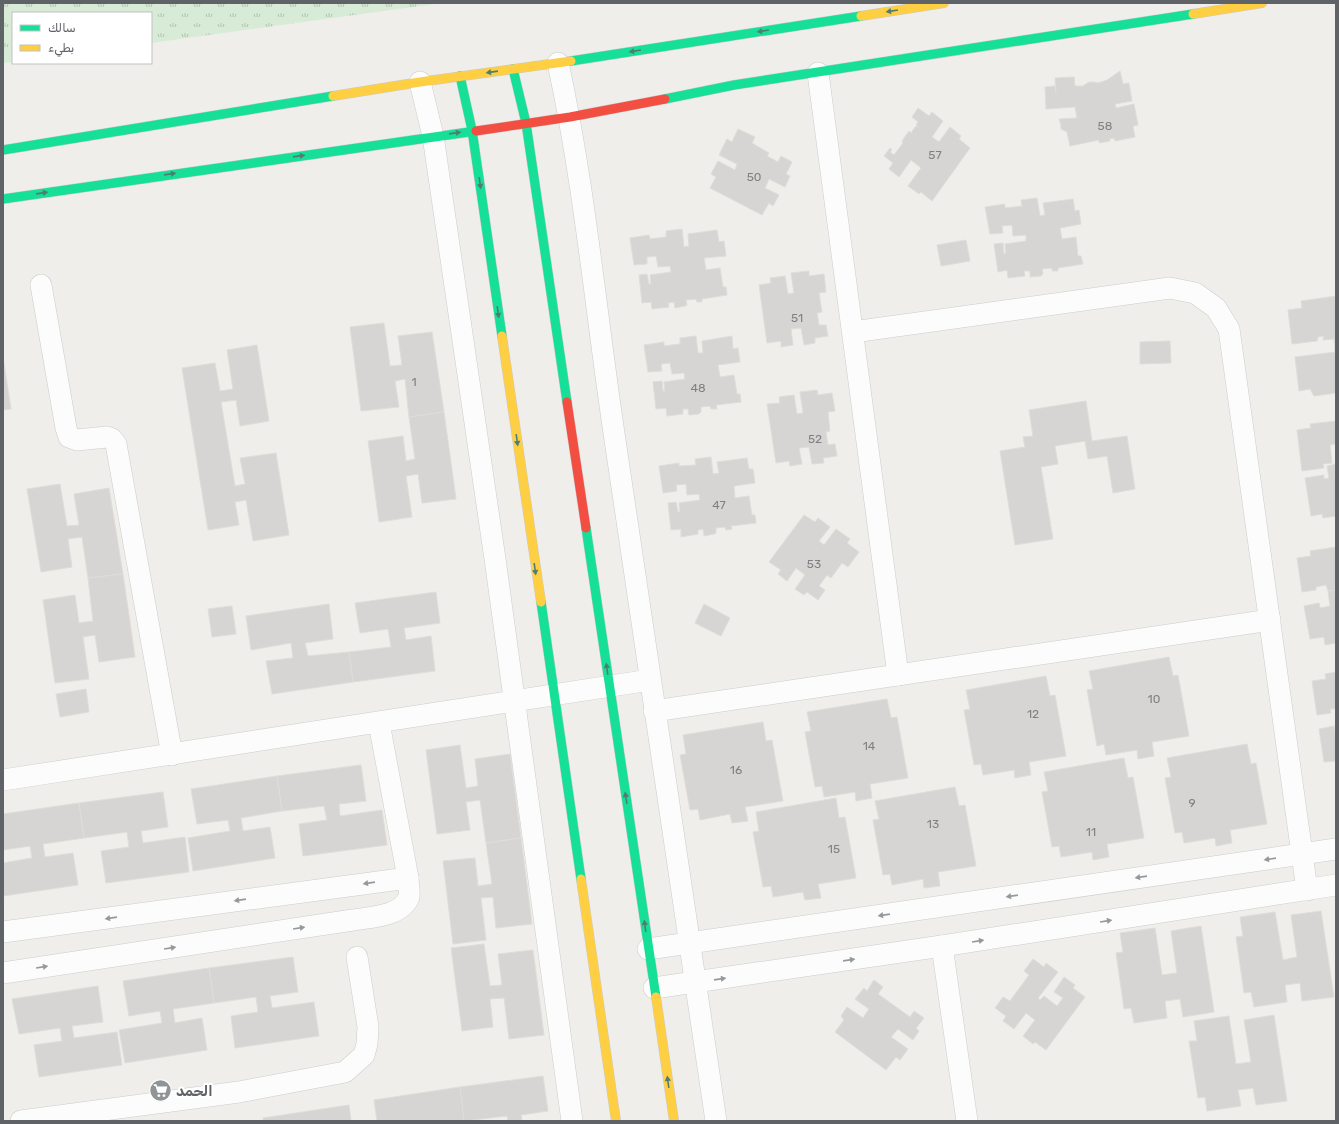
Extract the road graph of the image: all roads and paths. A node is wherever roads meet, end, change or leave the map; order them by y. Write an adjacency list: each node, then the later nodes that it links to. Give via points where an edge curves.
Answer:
1 (944, 3): 3 (street, one-way to 3)
2 (1262, 3): 5 (street)
3 (558, 63): 4 (street); 8 (street)
4 (513, 69): 6 (street, one-way to 6); 9 (street)
5 (818, 73): 8 (street, via 734,85); 15 (street)
6 (460, 76): 7 (street); 10 (street)
7 (420, 82): 11 (street); 12 (street)
8 (570, 116): 9 (street); 18 (street)
9 (526, 123): 10 (street); 19 (street, one-way to 9)
10 (472, 130): 11 (street, one-way to 10); 20 (street, one-way to 20)
11 (433, 136): 13 (street, one-way to 11); 21 (street)
12 (3, 150)
13 (3, 199)
14 (41, 285): 24 (street, via 69,437 77,440 107,437 116,444)
15 (853, 332): 16 (street, via 1170,288 1195,293 1216,308 1229,329); 17 (street)
16 (1270, 620): 17 (street); 27 (street)
17 (898, 675): 22 (street)
18 (650, 680): 19 (street); 22 (street)
19 (609, 686): 20 (street); 34 (street, one-way to 19)
20 (553, 695): 21 (street); 41 (street)
21 (514, 701): 23 (street); 40 (street)
22 (654, 711): 32 (street)
23 (379, 723): 24 (street); 28 (street)
24 (172, 755): 25 (street)
25 (3, 780)
26 (1336, 849): 27 (street)
27 (1302, 854): 30 (street); 32 (street, one-way to 32)
28 (408, 878): 31 (street, one-way to 31); 36 (street, one-way to 28, via 386,914 396,911 409,896)
29 (1336, 885): 30 (street)
30 (1307, 890): 33 (street, one-way to 30)
31 (3, 932)
32 (690, 943): 34 (street); 37 (street)
33 (942, 946): 37 (street, one-way to 33); 44 (street)
34 (648, 949): 38 (street)
35 (357, 956): 39 (street, via 368,1027 367,1044 364,1055 345,1072 239,1092)
36 (3, 973)
37 (696, 982): 38 (street); 43 (street)
38 (654, 988): 42 (street, one-way to 38)
39 (22, 1121)
40 (572, 1121)
41 (616, 1121)
42 (674, 1121)
43 (716, 1121)
44 (967, 1121)

